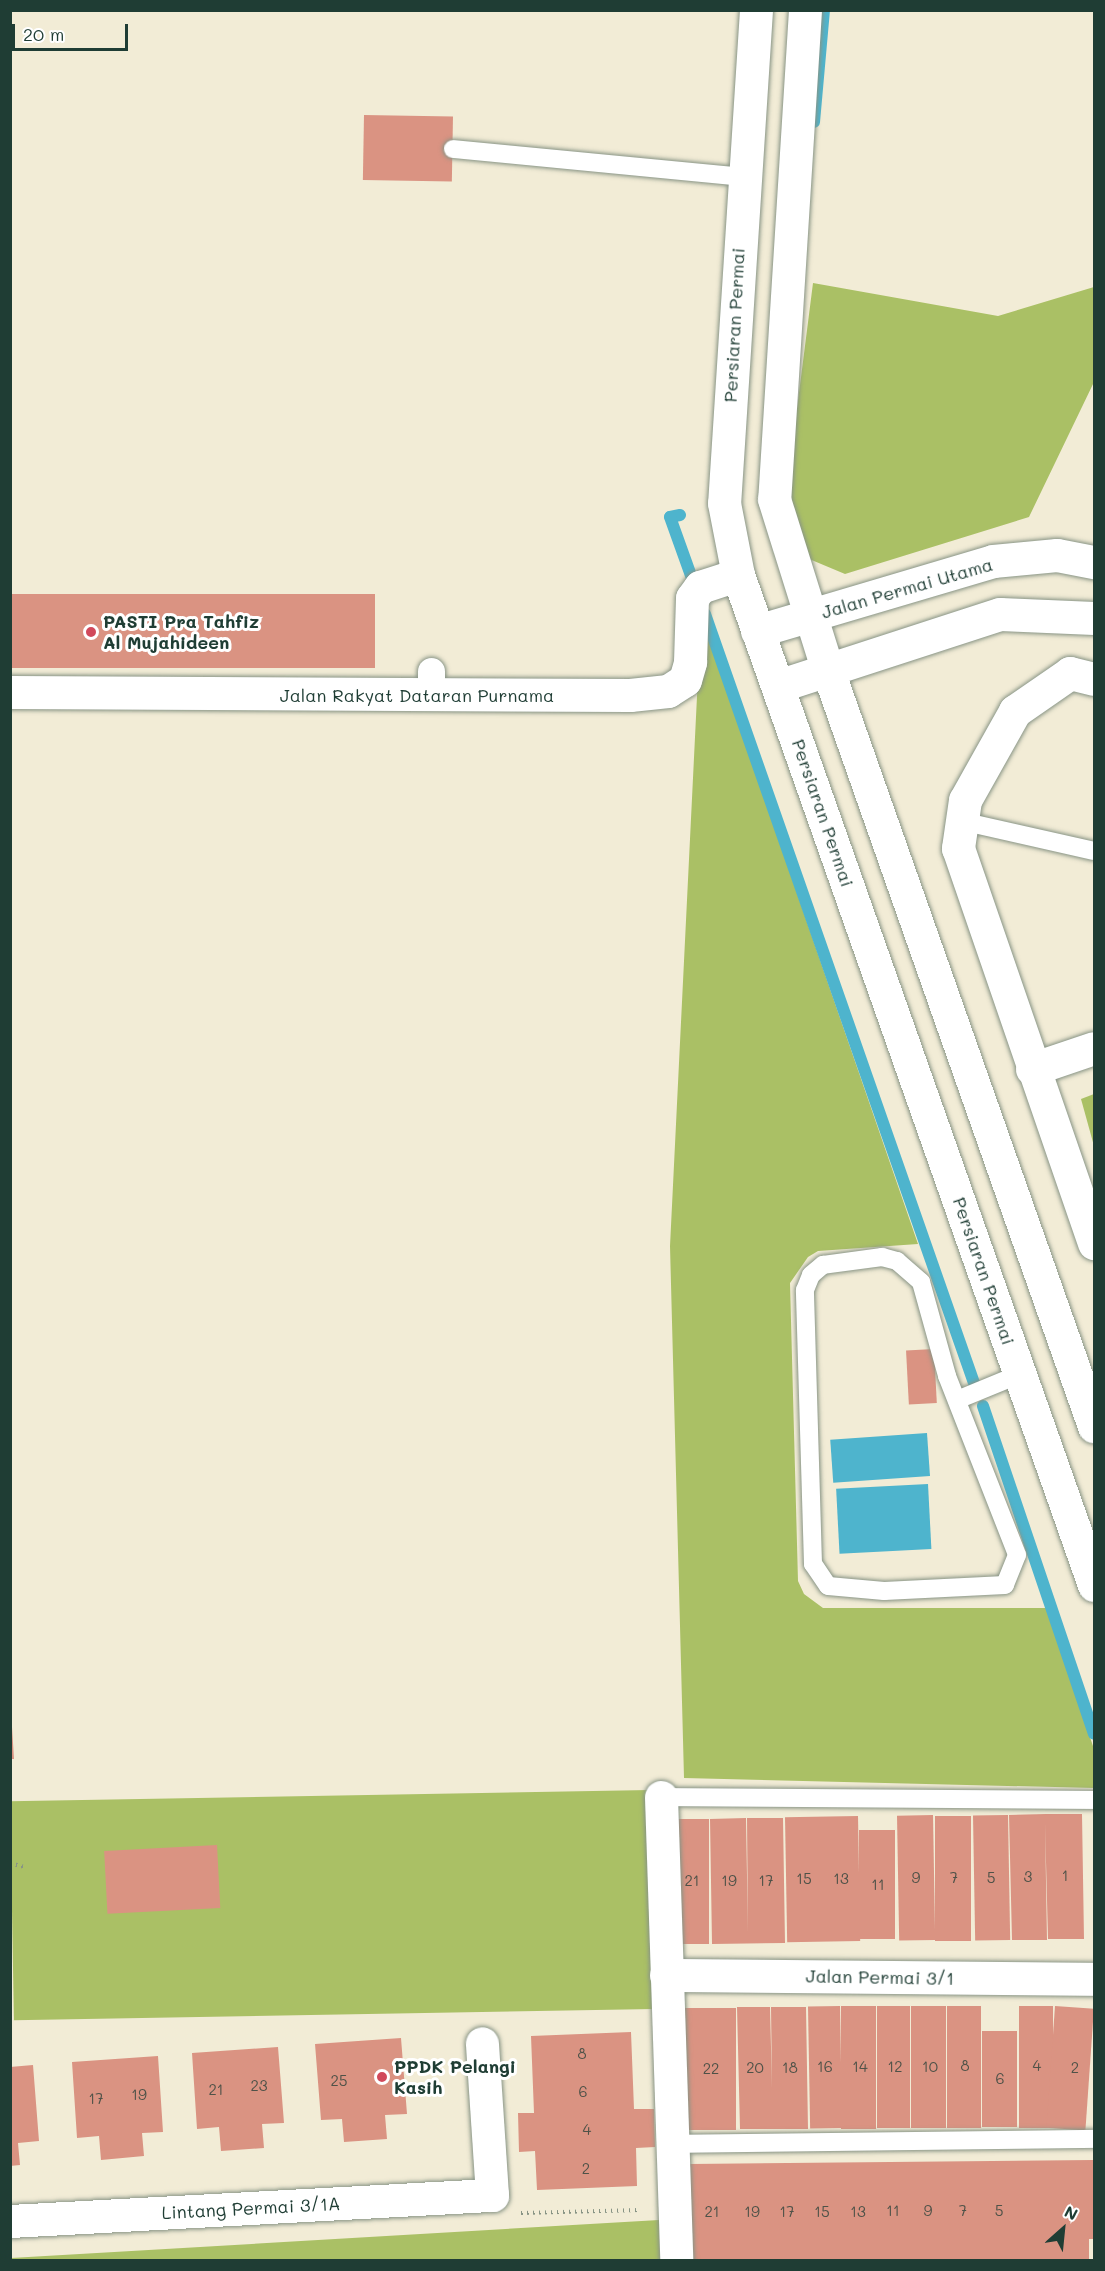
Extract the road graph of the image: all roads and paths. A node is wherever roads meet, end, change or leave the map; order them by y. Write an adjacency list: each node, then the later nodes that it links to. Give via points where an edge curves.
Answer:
1 (756, 10): 4 (street, Persiaran Permai)
2 (805, 10): 7 (street, via 774,499)
3 (453, 149): 4 (lane)
4 (743, 177): 6 (street, Persiaran Permai, via 724,503)
5 (1095, 562): 7 (street, Jalan Permai Utama, via 1057,555 993,561)
6 (738, 575): 9 (street, Persiaran Permai); 13 (street, Jalan Rakyat Dataran Purnama, via 700,587 693,598 690,662 685,680 668,692 630,695 431,683)
7 (811, 615): 9 (street, Jalan Permai Utama); 10 (street)
8 (1095, 618): 10 (street, via 1000,614)
9 (758, 631): 12 (street, Persiaran Permai)
10 (827, 668): 12 (street); 21 (street)
11 (1095, 679): 14 (street, via 1070,673 1015,711 965,800)
12 (778, 686): 19 (street, Persiaran Permai)
13 (10, 692)
14 (961, 821): 15 (lane); 17 (street, via 957,848)
15 (1095, 851)
16 (1095, 1048): 17 (street)
17 (1032, 1069): 18 (street)
18 (1095, 1243)
19 (1020, 1374): 20 (lane); 22 (street, Persiaran Permai)
20 (957, 1400): 20 (lane, via 921,1282 913,1271 882,1257 833,1262 811,1275 805,1290 813,1564 828,1586 884,1591 1005,1585 1017,1555)
21 (1095, 1426)
22 (1095, 1585)
23 (661, 1797): 24 (lane); 27 (street)
24 (1095, 1800)
25 (10, 1863): 26 (path)
26 (24, 1867)
27 (666, 1975): 28 (street, Jalan Permai 3/1); 31 (street)
28 (1095, 1979)
29 (482, 2043): 32 (street)
30 (1095, 2139): 31 (lane)
31 (672, 2144): 33 (street)
32 (492, 2195): 33 (path, via 512,2214); 34 (street, Lintang Permai 3/1A)
33 (674, 2208): 35 (street)
34 (10, 2221)
35 (676, 2260)

